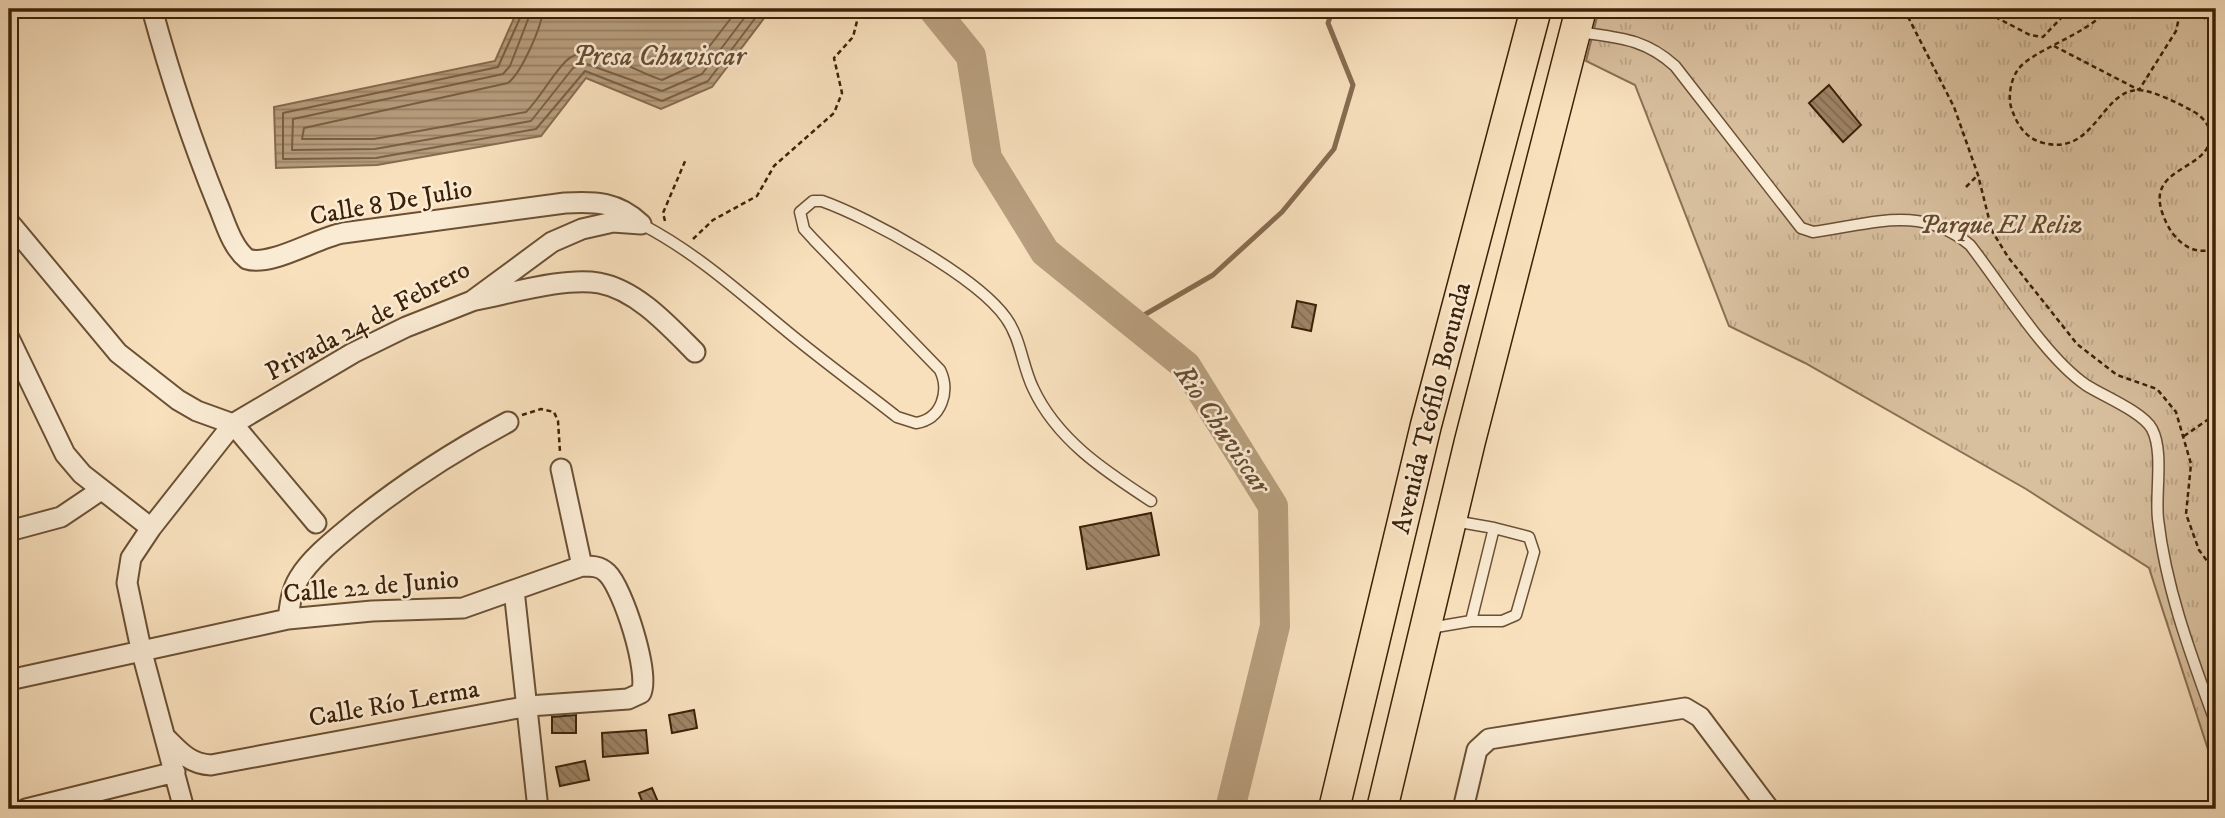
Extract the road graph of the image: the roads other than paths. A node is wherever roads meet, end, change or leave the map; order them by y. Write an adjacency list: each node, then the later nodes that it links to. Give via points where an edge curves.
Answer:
1 (152, 9): 5 (street, Calle 8 De Julio, via 199,158 235,245 247,259 261,261 343,233 565,203 616,206)
2 (1534, 15): 3 (main road); 33 (main road, Avenida Teófilo Borunda, via 1426,425)
3 (1578, 20): 14 (main road, Avenida Teófilo Borunda); 27 (lane, via 1660,52 1801,228 1813,232 1908,218 1955,233 1970,245 2055,356 2084,383 2150,425 2158,446 2158,520 2171,582 2182,629)
4 (9, 222): 10 (street, via 118,354 178,400)
5 (641, 224): 6 (street, Privada 24 de Febrero, via 613,222 552,242); 13 (lane, via 717,271 897,416 916,423 934,414 944,398 947,389 940,370 804,229 800,212 813,201 822,201 914,247 968,282 1001,312 1020,344 1033,387 1067,437 1101,469)
6 (472, 301): 8 (street, via 582,282 601,283 626,293 663,319); 10 (street, Privada 24 de Febrero, via 353,353)
7 (9, 338): 12 (street, via 65,454)
8 (695, 352)
9 (508, 422): 21 (street, via 453,451 334,540 300,576)
10 (233, 424): 15 (street); 16 (street)
11 (561, 470): 19 (street)
12 (101, 490): 16 (street); 18 (street, via 61,517)
13 (1151, 501)
14 (1450, 521): 17 (lane); 23 (main road, Avenida Teófilo Borunda)
15 (316, 523)
16 (151, 528): 24 (street, via 127,570)
17 (1494, 528): 22 (lane); 22 (lane, via 1529,537 1534,552 1516,615 1502,621)
18 (9, 531)
19 (582, 566): 20 (street, Calle 22 de Junio); 26 (street, Calle Río Lerma, via 601,568 614,580 643,676 641,693 611,701)
20 (514, 590): 21 (street, Calle 22 de Junio, via 463,608); 26 (street)
21 (288, 619): 24 (street, Calle 22 de Junio)
22 (1471, 621): 23 (lane)
23 (1427, 629): 34 (main road, Avenida Teófilo Borunda)
24 (141, 649): 25 (street, Calle 22 de Junio); 28 (street)
25 (9, 680)
26 (529, 706): 28 (street, Calle Río Lerma, via 211,765 184,757); 32 (street)
27 (2216, 724)
28 (166, 738): 29 (street)
29 (175, 772): 30 (street); 31 (street)
30 (26, 809)
31 (184, 809)
32 (538, 809)
33 (1334, 809)
34 (1382, 809)
35 (1463, 809): 36 (street, via 1477,751 1489,739 1685,708 1700,716)
36 (1769, 809)

